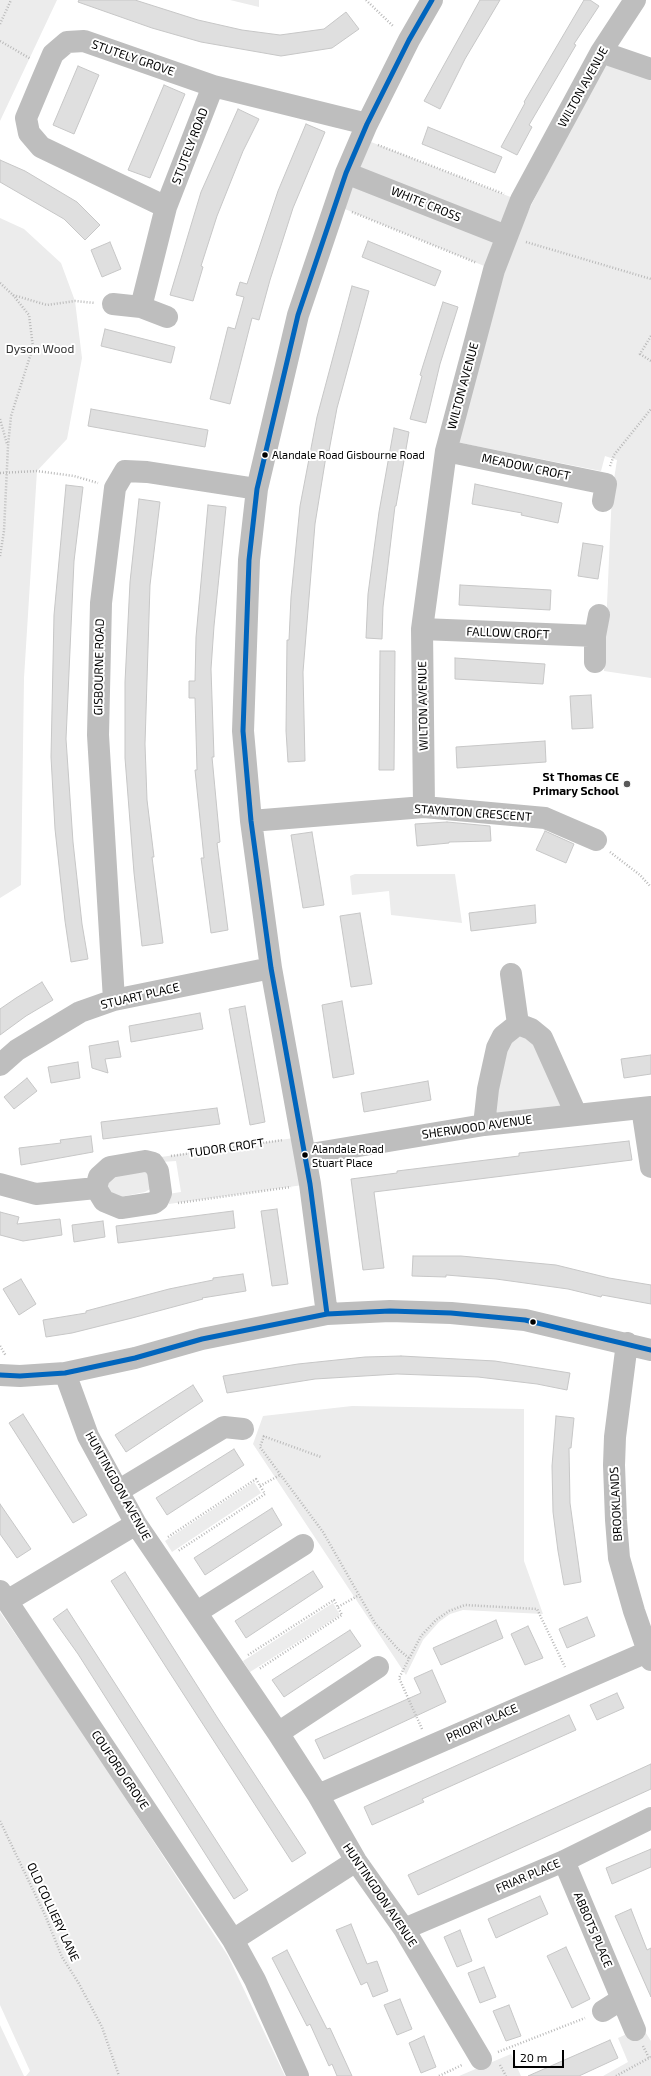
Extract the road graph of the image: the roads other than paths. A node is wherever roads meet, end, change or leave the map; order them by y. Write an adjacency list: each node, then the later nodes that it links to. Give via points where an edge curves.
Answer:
1 (432, 0): 6 (street, via 408,40)
2 (635, 0): 3 (street, WILTON AVENUE)
3 (601, 52): 4 (street); 9 (street, WILTON AVENUE, via 521,200)
4 (651, 69)
5 (213, 86): 6 (street, STUTELY GROVE); 8 (street, STUTELY ROAD); 8 (street, STUTELY GROVE, via 84,41 67,42 53,54 26,118 29,132 41,146)
6 (364, 131): 7 (street)
7 (346, 172): 9 (street, WHITE CROSS); 15 (street, via 298,315)
8 (166, 207): 11 (street)
9 (506, 236): 13 (street, WILTON AVENUE, via 494,270)
10 (113, 304): 11 (street)
11 (141, 307): 12 (street)
12 (167, 317)
13 (446, 451): 14 (street, MEADOW CROFT); 17 (street, WILTON AVENUE)
14 (606, 484)
15 (257, 489): 21 (street, via 249,560 243,731); 25 (street, GISBOURNE ROAD, via 125,470 115,488 101,602 98,735)
16 (599, 615): 18 (street)
17 (422, 629): 18 (street, FALLOW CROFT); 20 (street, WILTON AVENUE)
18 (595, 636): 19 (street)
19 (595, 662)
20 (424, 807): 21 (street, STAYNTON CRESCENT); 22 (street, STAYNTON CRESCENT, via 545,818)
21 (251, 821): 23 (street)
22 (596, 840)
23 (271, 968): 25 (street, STUART PLACE); 31 (street)
24 (511, 974): 26 (street)
25 (114, 1000): 27 (street, STUART PLACE, via 80,1012 17,1050)
26 (518, 1024): 29 (street, via 531,1029 542,1038); 30 (street, via 503,1036 497,1048)
27 (0, 1065)
28 (646, 1107): 29 (street, SHERWOOD AVENUE); 32 (street)
29 (576, 1114): 30 (street, SHERWOOD AVENUE)
30 (484, 1125): 31 (street, SHERWOOD AVENUE)
31 (303, 1146): 35 (street)
32 (651, 1167)
33 (0, 1184): 34 (street, via 36,1194)
34 (96, 1188): 34 (street, via 99,1178 110,1167 145,1161 153,1163 158,1171 161,1193 154,1203 121,1208 104,1201)
35 (327, 1314): 36 (street, via 420,1312 525,1320); 38 (street, via 202,1339 135,1358)
36 (627, 1343): 37 (street); 46 (street, BROOKLANDS, via 615,1437 616,1520 619,1558)
37 (651, 1350)
38 (65, 1373): 39 (street); 41 (street, HUNTINGDON AVENUE, via 88,1436)
39 (0, 1375)
40 (243, 1429): 41 (street, via 224,1427)
41 (118, 1491): 42 (street, HUNTINGDON AVENUE)
42 (136, 1524): 44 (street, COUFORD GROVE); 45 (street, HUNTINGDON AVENUE)
43 (303, 1545): 45 (street)
44 (4, 1596): 54 (street, COUFORD GROVE)
45 (197, 1612): 48 (street, HUNTINGDON AVENUE, via 236,1674)
46 (649, 1656): 49 (street, PRIORY PLACE, via 573,1683)
47 (378, 1667): 48 (street)
48 (278, 1733): 49 (street, HUNTINGDON AVENUE)
49 (318, 1795): 51 (street, HUNTINGDON AVENUE)
50 (651, 1818): 52 (street, FRIAR PLACE)
51 (356, 1861): 53 (street, HUNTINGDON AVENUE); 54 (street)
52 (564, 1861): 53 (street, FRIAR PLACE); 55 (street, ABBOTS PLACE)
53 (404, 1929): 58 (street, HUNTINGDON AVENUE)
54 (233, 1940): 59 (street, COUFORD GROVE, via 255,1980)
55 (622, 2000): 56 (street); 57 (street, ABBOTS PLACE)
56 (603, 2012)
57 (635, 2030)
58 (481, 2059)
59 (298, 2076)

